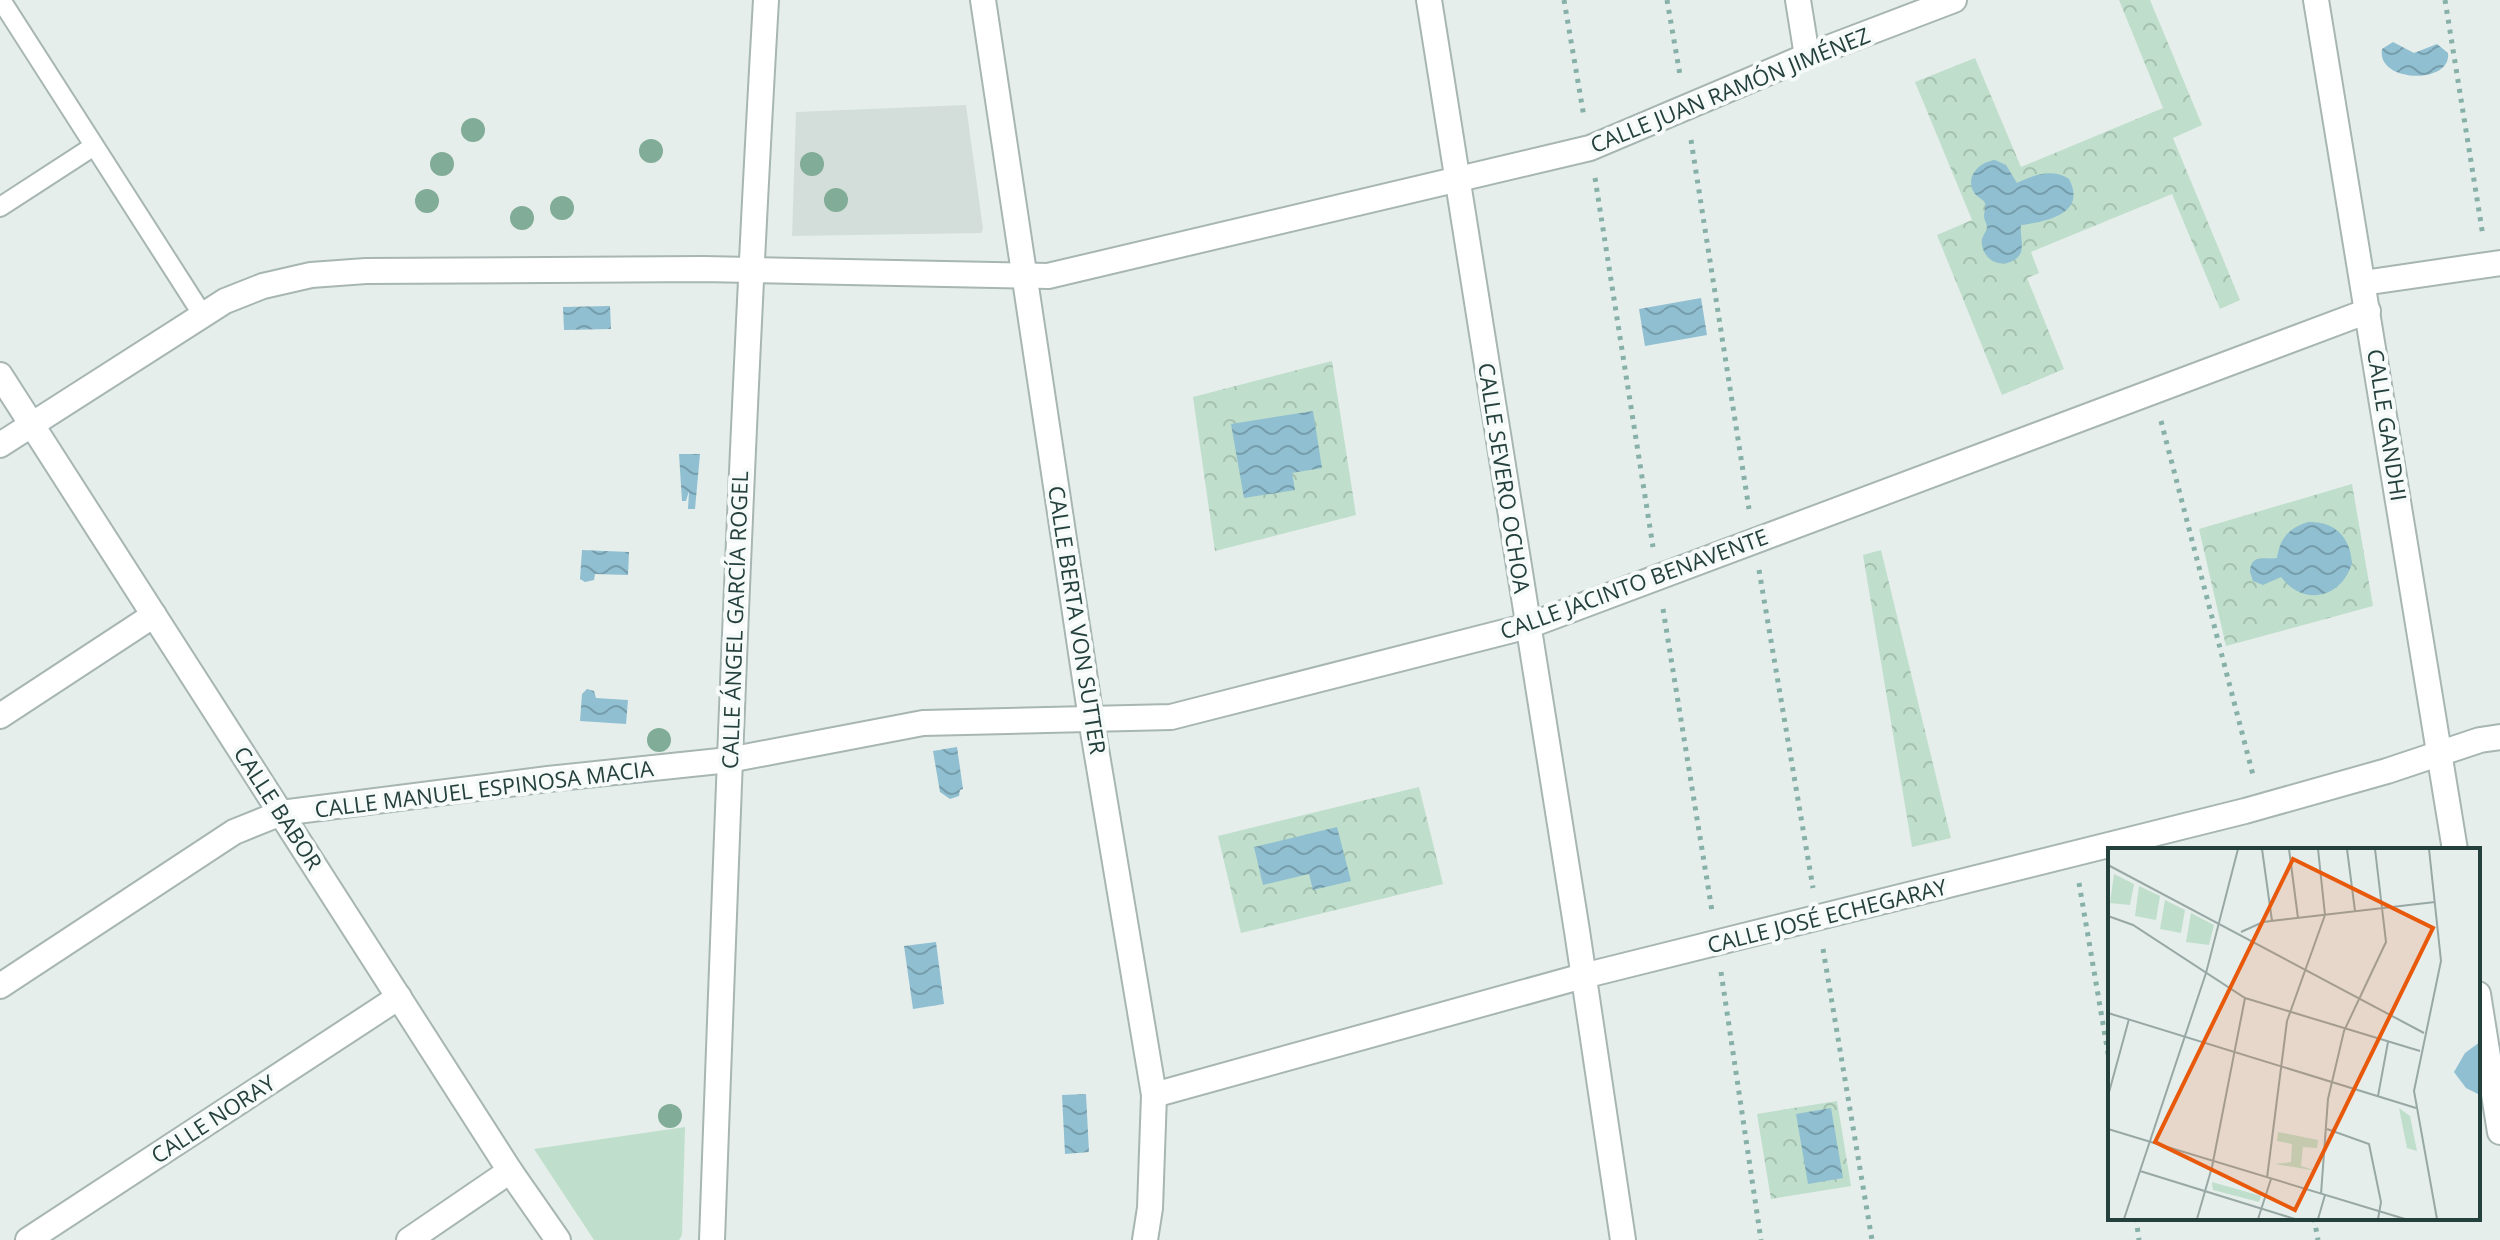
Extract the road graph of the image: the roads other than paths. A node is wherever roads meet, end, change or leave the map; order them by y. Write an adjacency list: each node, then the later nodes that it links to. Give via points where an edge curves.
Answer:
1 (1, 0): 9 (lane)
2 (766, 0): 13 (street, CALLE ÁNGEL GARCÍA ROGEL)
3 (983, 0): 14 (street, CALLE BERTA VON SUTTER)
4 (1429, 0): 10 (street, CALLE SEVERO OCHOA)
5 (1798, 0): 8 (street)
6 (1954, 0): 8 (street, CALLE JUAN RAMÓN JIMÉNEZ)
7 (2316, 0): 15 (street, CALLE GANDHI)
8 (1807, 56): 10 (street, CALLE JUAN RAMÓN JIMÉNEZ, via 1590,148)
9 (94, 146): 11 (lane); 17 (lane)
10 (1457, 179): 14 (street, CALLE JUAN RAMÓN JIMÉNEZ, via 1048,276); 22 (street, CALLE SEVERO OCHOA)
11 (0, 207)
12 (2494, 264): 15 (street)
13 (750, 271): 14 (street, CALLE JUAN RAMÓN JIMÉNEZ); 17 (street, CALLE JUAN RAMÓN JIMÉNEZ, via 507,269 311,275 263,286); 27 (street, CALLE ÁNGEL GARCÍA ROGEL)
14 (1025, 276): 24 (street, CALLE BERTA VON SUTTER)
15 (2363, 283): 16 (street, CALLE GANDHI)
16 (2368, 311): 22 (street, CALLE JACINTO BENAVENTE); 26 (street, CALLE GANDHI)
17 (202, 314): 19 (street, CALLE JUAN RAMÓN JIMÉNEZ)
18 (0, 375): 19 (street, CALLE BABOR)
19 (32, 425): 20 (street, CALLE JUAN RAMÓN JIMÉNEZ); 21 (street, CALLE BABOR)
20 (0, 445)
21 (154, 615): 23 (street); 28 (street, CALLE BABOR)
22 (1528, 626): 24 (street, CALLE JACINTO BENAVENTE, via 1171,717); 30 (street, CALLE SEVERO OCHOA)
23 (0, 716)
24 (1091, 719): 27 (street, CALLE JACINTO BENAVENTE, via 923,723); 34 (street, CALLE BERTA VON SUTTER)
25 (2500, 737): 26 (street, CALLE JOSÉ ECHEGARAY)
26 (2439, 752): 29 (street, CALLE GANDHI); 30 (street, CALLE JOSÉ ECHEGARAY, via 2262,807)
27 (729, 760): 28 (street, CALLE MANUEL ESPINOSA MACIA); 40 (street, CALLE ÁNGEL GARCÍA ROGEL)
28 (281, 813): 31 (street, CALLE MANUEL ESPINOSA MACIA, via 234,832); 32 (street, CALLE BABOR)
29 (2455, 848)
30 (1583, 976): 34 (street, CALLE JOSÉ ECHEGARAY); 42 (street, CALLE SEVERO OCHOA)
31 (0, 986)
32 (399, 997): 36 (street, CALLE BABOR); 37 (street, CALLE NORAY)
33 (2480, 1007): 35 (street)
34 (1154, 1095): 41 (street, CALLE BERTA VON SUTTER)
35 (2500, 1132)
36 (510, 1171): 38 (street); 39 (street, CALLE BABOR)
37 (28, 1240)
38 (409, 1240)
39 (558, 1240)
40 (712, 1240)
41 (1145, 1240)
42 (1623, 1240)

